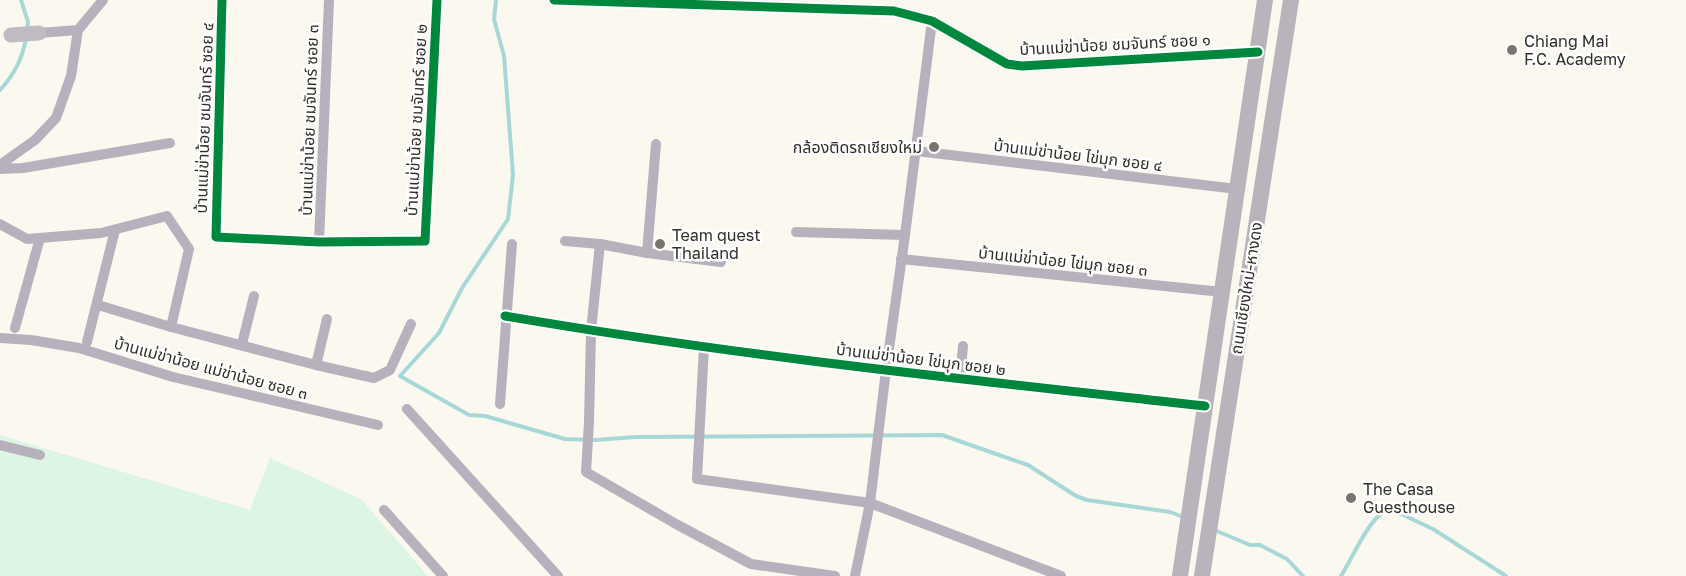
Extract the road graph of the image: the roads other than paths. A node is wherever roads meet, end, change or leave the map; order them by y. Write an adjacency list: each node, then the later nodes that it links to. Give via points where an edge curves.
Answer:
1 (103, 0): 9 (street)
2 (222, 0): 26 (street, บ้านแม่ข่าน้อย ชมจันทร์ ซอย ๔, via 216,237)
3 (329, 0): 26 (street, บ้านแม่ข่าน้อย ชมจันทร์ ซอย ๓)
4 (436, 0): 26 (street, บ้านแม่ข่าน้อย ชมจันทร์ ซอย ๒, via 425,241)
5 (554, 0): 8 (street, บ้านแม่ข่าน้อย ชมจันทร์ ซอย ๑, via 894,11)
6 (1265, 0): 12 (main road, ถนนเชียงใหม่-หางดง)
7 (1291, 0): 14 (main road, ถนนเชียงใหม่-หางดง)
8 (932, 21): 12 (street, บ้านแม่ข่าน้อย ชมจันทร์ ซอย ๑, via 1007,64 1022,66); 17 (street)
9 (78, 30): 10 (street); 18 (street, via 71,76 56,118)
10 (39, 33): 11 (street)
11 (6, 35)
12 (1258, 52): 13 (main road, ถนนเชียงใหม่-หางดง)
13 (1251, 100): 14 (main road); 19 (main road, ถนนเชียงใหม่-หางดง)
14 (1275, 103): 65 (main road, ถนนเชียงใหม่-หางดง)
15 (170, 143): 18 (street, via 23,168)
16 (656, 144): 29 (street)
17 (916, 151): 19 (street, บ้านแม่ข่าน้อย ไข่มุก ซอย ๔); 23 (street)
18 (0, 167)
19 (1237, 189): 32 (main road, ถนนเชียงใหม่-หางดง)
20 (0, 224): 24 (street, via 27,239)
21 (115, 230): 24 (street); 34 (street); 38 (street, via 167,216 189,249)
22 (796, 232): 23 (street)
23 (905, 235): 30 (street)
24 (40, 238): 39 (street)
25 (565, 241): 28 (street)
26 (319, 242)
27 (512, 244): 35 (street)
28 (600, 244): 29 (street); 40 (street)
29 (647, 253): 31 (street)
30 (901, 259): 32 (street, บ้านแม่ข่าน้อย ไข่มุก ซอย ๓); 47 (street)
31 (721, 262)
32 (1222, 292): 50 (main road, ถนนเชียงใหม่-หางดง)
33 (254, 296): 43 (street)
34 (98, 305): 38 (street); 42 (street)
35 (506, 316): 40 (street, บ้านแม่ข่าน้อย ไข่มุก ซอย ๒); 49 (street)
36 (327, 319): 46 (street)
37 (411, 324): 46 (street, via 390,370 383,375 374,378)
38 (171, 327): 43 (street)
39 (15, 328)
40 (591, 331): 45 (street, บ้านแม่ข่าน้อย ไข่มุก ซอย ๒); 57 (street, via 586,472)
41 (0, 338): 52 (street, บ้านแม่ข่าน้อย แม่ข่าน้อย ซอย ๓, via 79,348 172,377)
42 (87, 342)
43 (242, 344): 46 (street)
44 (963, 346): 48 (street)
45 (704, 347): 47 (street, บ้านแม่ข่าน้อย ไข่มุก ซอย ๒); 55 (street, via 697,479)
46 (316, 365)
47 (885, 370): 48 (street, บ้านแม่ข่าน้อย ไข่มุก ซอย ๒); 55 (street)
48 (960, 379): 50 (street, บ้านแม่ข่าน้อย ไข่มุก ซอย ๒)
49 (500, 404)
50 (1205, 406): 64 (main road, ถนนเชียงใหม่-หางดง)
51 (407, 409): 60 (street)
52 (378, 425)
53 (0, 445): 54 (street)
54 (40, 455)
55 (870, 503): 58 (street); 63 (street)
56 (384, 510): 59 (street)
57 (751, 564): 61 (street); 62 (street)
58 (1054, 575)
59 (442, 576)
60 (558, 576)
61 (750, 576)
62 (835, 576)
63 (855, 576)
64 (1180, 576)
65 (1202, 576)

